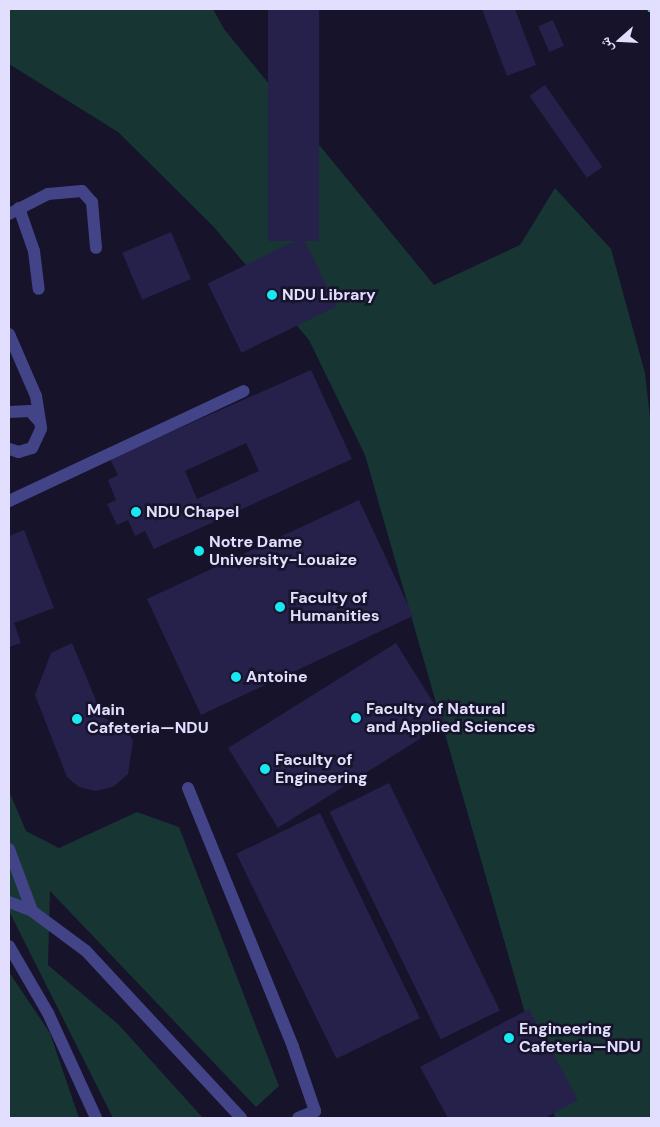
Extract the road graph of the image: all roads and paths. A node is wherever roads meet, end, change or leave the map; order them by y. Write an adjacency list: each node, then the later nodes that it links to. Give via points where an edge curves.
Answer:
1 (649, 9): 2 (path)
2 (651, 15)
3 (14, 211): 4 (lane, via 48,194 82,191 92,202); 5 (lane, via 34,251)
4 (96, 248)
5 (39, 290)
6 (9, 334): 7 (lane)
7 (13, 350): 10 (lane, via 36,396)
8 (244, 391): 12 (lane)
9 (9, 412): 10 (lane, via 30,411)
10 (40, 422): 11 (lane, via 41,436 32,448 20,452)
11 (9, 449)
12 (9, 501)
13 (188, 788): 18 (lane, via 261,964)
14 (9, 849): 16 (lane)
15 (9, 902): 16 (lane)
16 (32, 910): 20 (lane, via 86,951)
17 (9, 946): 19 (lane, via 57,1030)
18 (316, 1115): 21 (lane)
19 (96, 1118)
20 (241, 1118)
21 (298, 1118)

